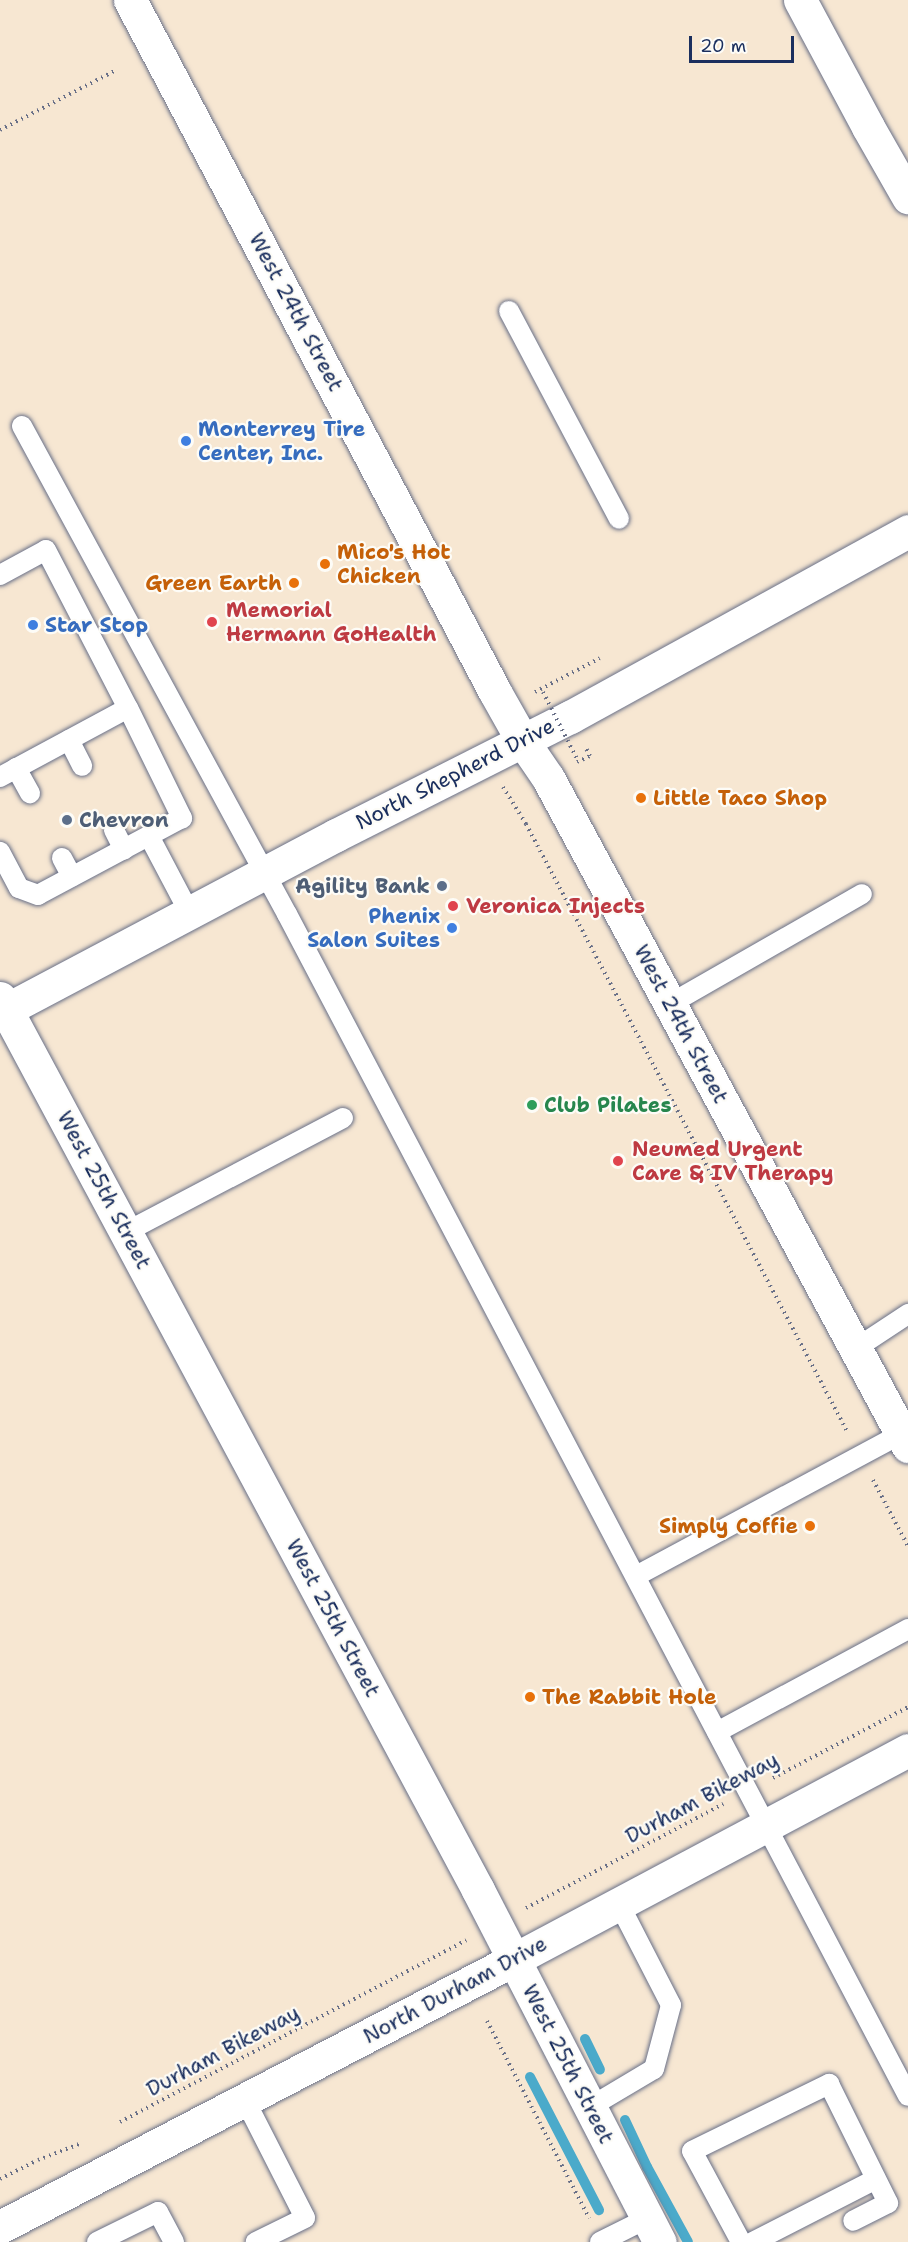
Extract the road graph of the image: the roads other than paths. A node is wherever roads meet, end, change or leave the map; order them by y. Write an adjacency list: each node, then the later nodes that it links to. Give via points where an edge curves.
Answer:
1 (130, 0): 11 (street, West 24th Street)
2 (800, 0): 3 (street)
3 (908, 197)
4 (509, 311): 6 (lane)
5 (22, 426): 20 (lane)
6 (619, 519)
7 (908, 531): 11 (street, North Shepherd Drive)
8 (0, 575): 9 (lane, via 46,550)
9 (128, 708): 10 (lane); 16 (lane, via 182,818)
10 (69, 740): 12 (lane); 13 (lane)
11 (522, 740): 20 (street, North Shepherd Drive); 24 (street, West 24th Street, via 548,778)
12 (82, 766)
13 (8, 773): 14 (lane)
14 (30, 793)
15 (114, 830): 17 (lane)
16 (149, 836): 17 (lane); 23 (lane)
17 (124, 850): 21 (lane)
18 (0, 852): 21 (lane, via 19,888 38,896)
19 (62, 858): 21 (lane)
20 (263, 873): 23 (street, North Shepherd Drive); 31 (lane)
21 (72, 877)
22 (862, 894): 24 (lane)
23 (189, 912): 25 (street, North Shepherd Drive)
24 (670, 1004): 29 (street, West 24th Street)
25 (2, 1007): 27 (street, West 25th Street)
26 (343, 1118): 27 (lane)
27 (126, 1232): 37 (street, West 25th Street)
28 (908, 1314): 29 (lane)
29 (855, 1349): 30 (street, West 24th Street)
30 (904, 1440): 31 (lane, via 860,1456)
31 (636, 1576): 33 (lane)
32 (908, 1629): 33 (lane)
33 (717, 1732): 35 (lane)
34 (908, 1750): 35 (street, North Durham Drive)
35 (765, 1825): 36 (street, North Durham Drive); 38 (lane)
36 (619, 1904): 37 (street, North Durham Drive); 40 (lane, via 671,2005 654,2069)
37 (515, 1959): 39 (street, North Durham Drive); 40 (street, West 25th Street)
38 (908, 2096)
39 (245, 2100): 43 (street, North Durham Drive); 48 (lane, via 305,2218)
40 (591, 2107): 44 (street, West 25th Street)
41 (876, 2179): 42 (lane, via 888,2203); 45 (lane); 50 (lane, via 829,2084 692,2151)
42 (853, 2221)
43 (0, 2227)
44 (654, 2230): 49 (lane)
45 (760, 2241)
46 (97, 2242): 47 (lane, via 158,2212)
47 (174, 2242)
48 (256, 2242)
49 (601, 2242)
50 (741, 2242)

